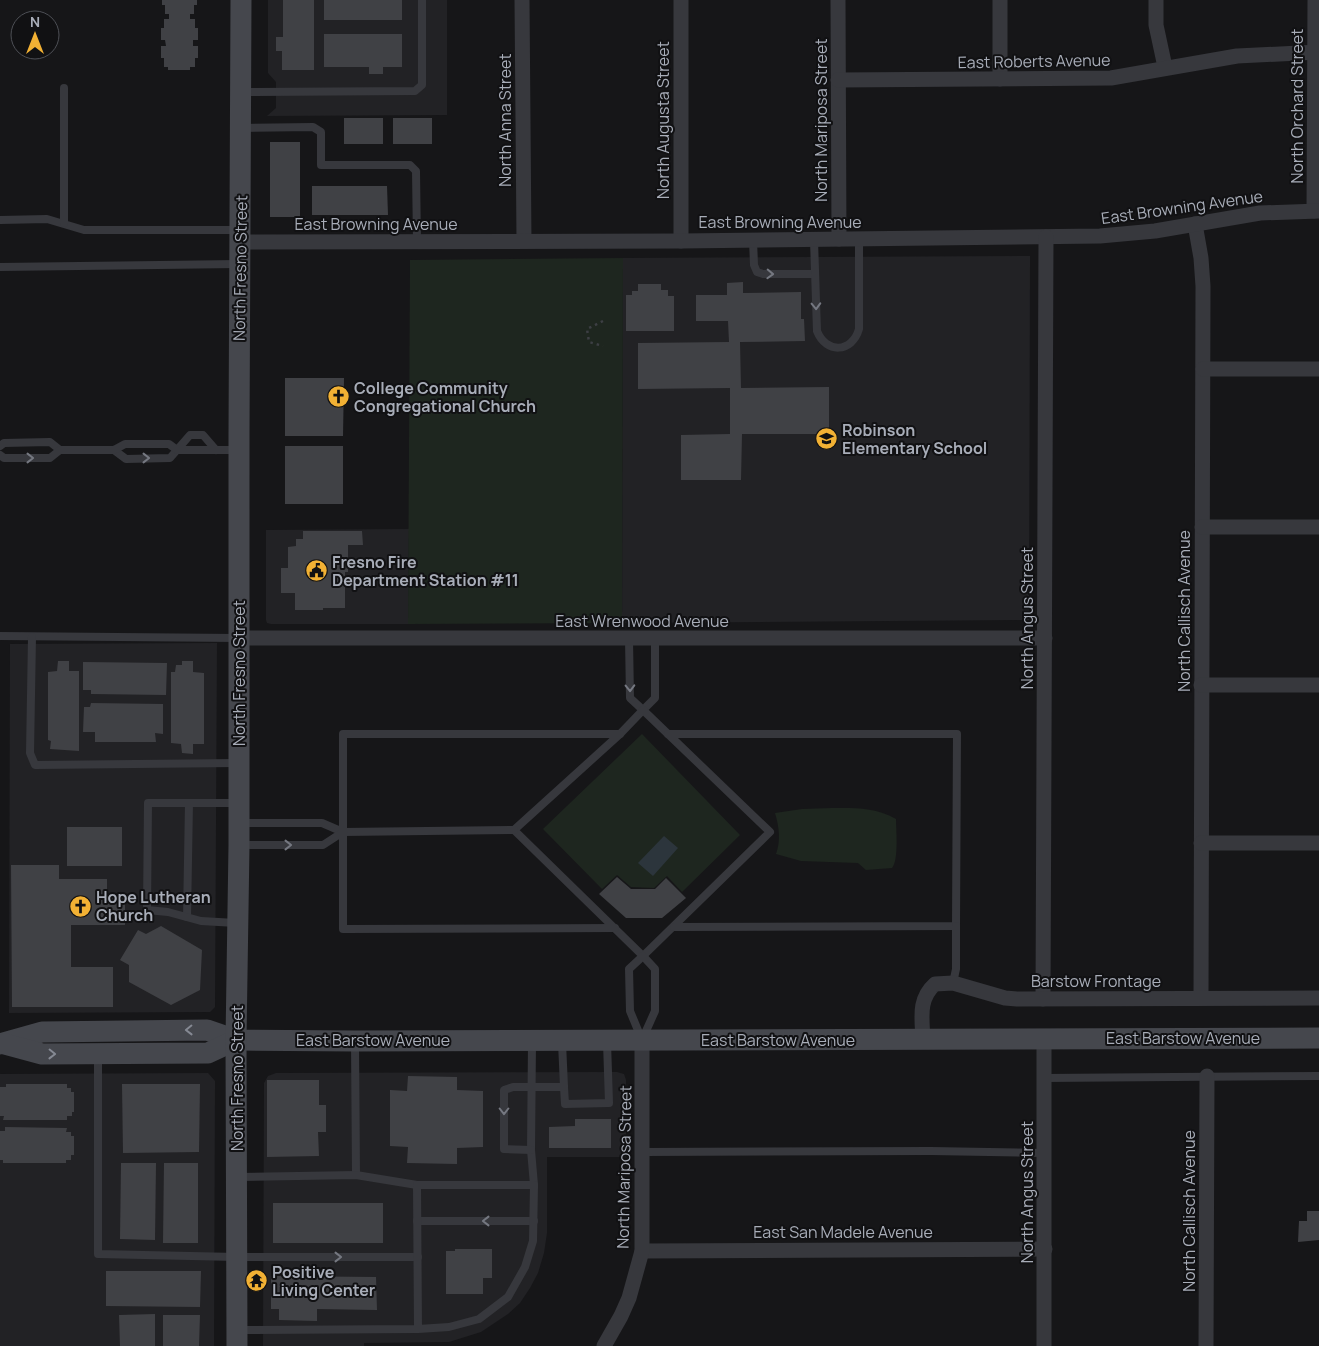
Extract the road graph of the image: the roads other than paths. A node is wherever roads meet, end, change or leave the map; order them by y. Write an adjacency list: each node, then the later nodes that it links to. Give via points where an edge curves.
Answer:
1 (241, 0): 14 (main road, North Fresno Street)
2 (422, 0): 14 (lane, via 422,85 416,91)
3 (522, 0): 26 (street, North Anna Street)
4 (680, 0): 27 (street, North Augusta Street)
5 (838, 0): 12 (street, North Mariposa Street)
6 (1000, 0): 11 (street)
7 (1156, 0): 10 (street, via 1156,25)
8 (1315, 0): 9 (street, North Orchard Street)
9 (1317, 52): 10 (street, East Roberts Avenue, via 1237,56); 16 (street, North Orchard Street)
10 (1165, 67): 11 (street, East Roberts Avenue, via 1111,78)
11 (1000, 79): 12 (street, East Roberts Avenue)
12 (838, 80): 22 (street, North Mariposa Street)
13 (64, 88): 18 (lane)
14 (242, 92): 15 (main road, North Fresno Street)
15 (242, 128): 20 (main road, North Fresno Street); 28 (lane, via 313,127 321,132 321,164 410,164 416,171)
16 (1317, 211): 19 (street, East Browning Avenue, via 1260,213)
17 (0, 220): 18 (lane, via 47,219)
18 (64, 223): 20 (lane, via 84,230)
19 (1195, 224): 21 (street, East Browning Avenue, via 1129,234); 32 (street, North Callisch Avenue, via 1203,286)
20 (240, 236): 28 (street, East Browning Avenue); 29 (main road, North Fresno Street)
21 (1046, 237): 23 (street, East Browning Avenue); 47 (street, North Angus Street)
22 (839, 239): 23 (street, East Browning Avenue); 25 (street, East Browning Avenue)
23 (860, 239): 31 (lane, one-way to 23, via 820,339 839,348 848,346 856,339 858,329)
24 (753, 240): 25 (street, East Browning Avenue); 27 (street, East Browning Avenue); 31 (lane, one-way to 31, via 757,272)
25 (814, 240): 31 (lane)
26 (524, 241): 27 (street, East Browning Avenue); 28 (street, East Browning Avenue)
27 (681, 241)
28 (416, 242)
29 (240, 264): 30 (lane); 39 (main road, North Fresno Street)
30 (0, 267)
31 (815, 274)
32 (1203, 369): 33 (street); 41 (street, North Callisch Avenue)
33 (1319, 369)
34 (0, 446): 35 (lane, via 4,443 50,442)
35 (60, 450): 36 (lane); 40 (lane, one-way to 35, via 4,458 50,458)
36 (114, 450): 37 (lane, via 125,444 169,444); 37 (lane, one-way to 37, via 126,459 170,458)
37 (178, 450): 38 (lane); 38 (lane, via 190,435 202,435)
38 (216, 450): 39 (lane)
39 (239, 450): 45 (main road, North Fresno Street)
40 (0, 455)
41 (1202, 527): 42 (street); 49 (street, North Callisch Avenue)
42 (1319, 527)
43 (0, 636): 44 (lane)
44 (32, 637): 45 (lane); 54 (lane, via 30,754 35,765)
45 (239, 638): 48 (street, East Wrenwood Avenue); 54 (main road, North Fresno Street)
46 (655, 638): 47 (street, East Wrenwood Avenue); 48 (street, East Wrenwood Avenue); 51 (lane, via 655,698)
47 (1045, 638): 71 (street, North Angus Street)
48 (629, 639): 51 (lane, one-way to 51, via 630,698)
49 (1201, 685): 50 (street); 59 (street, North Callisch Avenue)
50 (1319, 685)
51 (644, 710): 52 (lane); 53 (lane)
52 (620, 734): 57 (lane); 58 (lane, via 342,734)
53 (668, 734): 64 (lane, via 957,734); 65 (lane, via 770,832)
54 (239, 762): 56 (main road, North Fresno Street)
55 (189, 803): 56 (lane); 62 (lane); 62 (lane, via 148,803 147,842 146,910)
56 (239, 813): 58 (lane, via 322,823); 61 (main road, North Fresno Street)
57 (514, 830): 58 (lane); 66 (lane)
58 (342, 832): 61 (lane, one-way to 58, via 323,845); 66 (lane, via 343,929)
59 (1201, 843): 60 (street); 69 (street, North Callisch Avenue)
60 (1319, 843)
61 (239, 845): 63 (main road, North Fresno Street)
62 (187, 917): 63 (lane)
63 (238, 923): 75 (main road, North Fresno Street)
64 (956, 926): 65 (lane); 68 (lane)
65 (674, 927): 67 (lane)
66 (615, 928): 67 (lane)
67 (643, 956): 79 (lane, via 654,969 655,1012); 79 (lane, via 630,968 630,1012)
68 (953, 983): 71 (street, Barstow Frontage, via 1005,998); 73 (street, via 935,984 924,996)
69 (1201, 998): 70 (street, Barstow Frontage); 71 (street, Barstow Frontage)
70 (1319, 998)
71 (1043, 999)
72 (1319, 1038): 74 (main road, East Barstow Avenue)
73 (923, 1039): 74 (main road, East Barstow Avenue); 79 (main road, East Barstow Avenue)
74 (1044, 1039): 85 (street, North Angus Street)
75 (236, 1040): 80 (main road, East Barstow Avenue); 81 (main road, East Barstow Avenue, one-way to 81, via 207,1030 42,1032); 82 (main road, East Barstow Avenue, via 208,1053); 92 (main road, North Fresno Street)
76 (532, 1040): 77 (main road, East Barstow Avenue); 80 (main road, East Barstow Avenue); 86 (lane)
77 (562, 1040): 78 (main road, East Barstow Avenue); 87 (lane)
78 (607, 1040): 79 (main road, East Barstow Avenue); 87 (lane, via 609,1103 565,1104)
79 (642, 1040): 89 (street, North Mariposa Street)
80 (355, 1041): 91 (lane)
81 (2, 1044): 82 (main road, East Barstow Avenue, one-way to 82, via 42,1054)
82 (98, 1054): 99 (lane, via 98,1254)
83 (1207, 1076): 84 (lane); 85 (lane); 105 (street, North Callisch Avenue)
84 (1319, 1076)
85 (1044, 1078): 90 (street, North Angus Street)
86 (531, 1087): 87 (lane); 88 (lane); 88 (lane, one-way to 88, via 504,1090 504,1149)
87 (564, 1087)
88 (531, 1150): 94 (lane)
89 (643, 1152): 90 (lane); 98 (street, North Mariposa Street)
90 (1045, 1153): 97 (street, North Angus Street)
91 (356, 1175): 92 (lane); 93 (lane)
92 (237, 1177): 99 (main road, North Fresno Street)
93 (417, 1185): 94 (lane); 96 (lane)
94 (534, 1185): 95 (lane)
95 (534, 1220): 96 (lane, one-way to 96); 101 (lane, via 533,1241 525,1267 508,1297 479,1319 449,1327)
96 (417, 1221): 100 (lane)
97 (1045, 1249): 98 (street, East San Madele Avenue); 104 (street, North Angus Street)
98 (642, 1251): 103 (street, North Mariposa Street, via 621,1316)
99 (237, 1257): 100 (lane, one-way to 100); 102 (main road, North Fresno Street)
100 (418, 1257): 101 (lane)
101 (418, 1329): 102 (lane)
102 (237, 1338)
103 (604, 1346)
104 (1044, 1346)
105 (1206, 1346)

